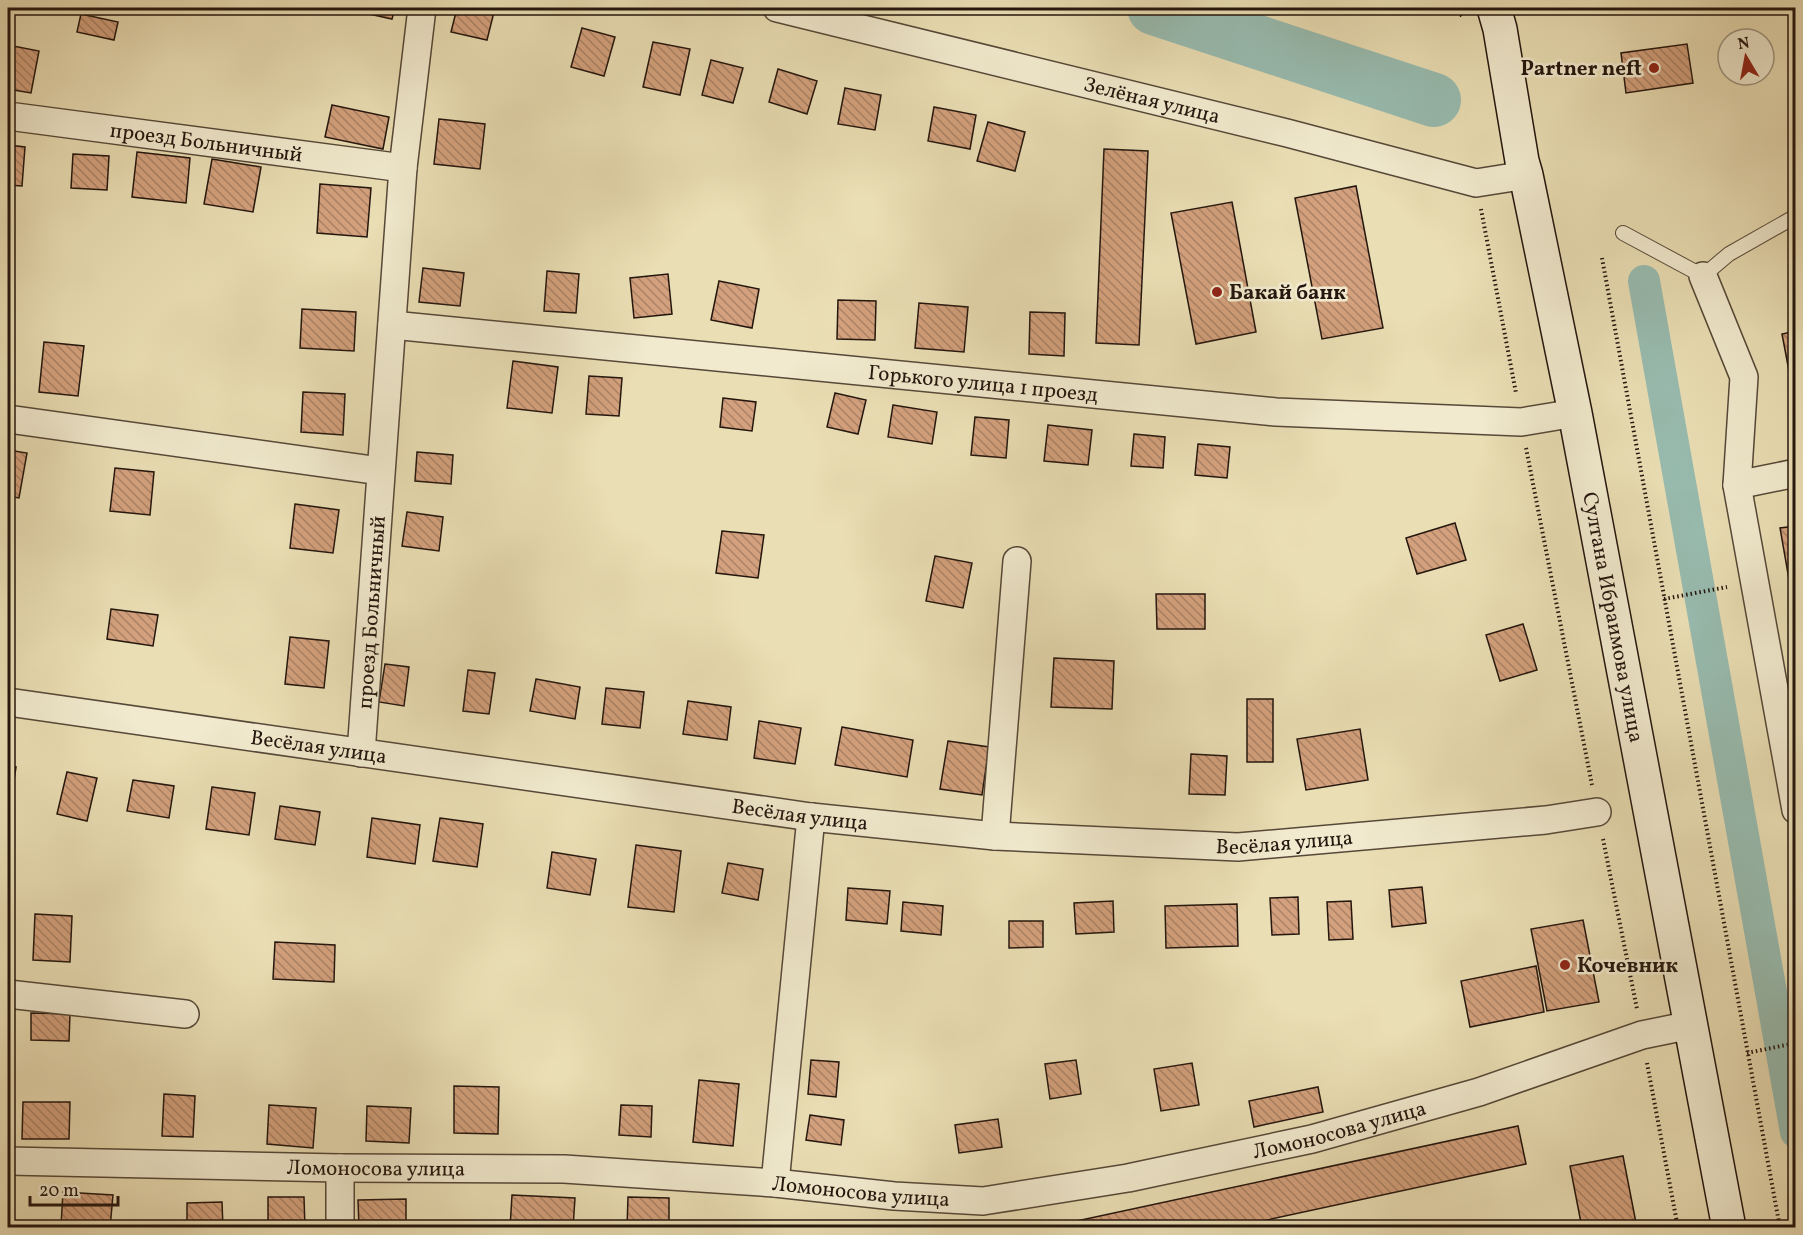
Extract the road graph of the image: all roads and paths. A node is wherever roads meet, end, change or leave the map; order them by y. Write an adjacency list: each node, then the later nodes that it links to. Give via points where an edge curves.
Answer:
1 (422, 8): 5 (street, проезд Больничный)
2 (777, 8): 7 (street, Зелёная улица)
3 (1498, 13): 6 (main road, Султана Ибраимова улица)
4 (8, 116): 5 (street, проезд Больничный)
5 (403, 168): 12 (street, проезд Больничный)
6 (1524, 168): 7 (street, Зелёная улица); 13 (main road, Султана Ибраимова улица)
7 (1476, 183): 15 (path)
8 (1796, 216): 11 (lane, via 1729,255)
9 (1623, 233): 11 (lane)
10 (1602, 258): 21 (path)
11 (1703, 276): 18 (street, via 1744,377)
12 (392, 325): 15 (street, Горького улица 1 проезд, via 1276,412); 16 (street, проезд Больничный)
13 (1575, 413): 15 (street, Горького улица 1 проезд); 30 (main road, Султана Ибраимова улица)
14 (8, 419): 16 (street)
15 (1521, 422): 25 (path)
16 (380, 471): 23 (street, проезд Больничный)
17 (1796, 473): 18 (street)
18 (1737, 485): 24 (street)
19 (1017, 561): 27 (street)
20 (1731, 586): 21 (path)
21 (1665, 598): 33 (path)
22 (8, 702): 23 (street, Весёлая улица)
23 (360, 753): 26 (street, Весёлая улица)
24 (1796, 810)
25 (1597, 812): 27 (street, Весёлая улица, via 1546,820 1238,847); 31 (path)
26 (811, 817): 27 (street, Весёлая улица); 36 (street)
27 (995, 836)
28 (8, 994): 29 (street)
29 (185, 1014)
30 (1691, 1025): 31 (street, Ломоносова улица); 39 (main road, Султана Ибраимова улица)
31 (1642, 1035): 36 (street, Ломоносова улица, via 1468,1096 1312,1139 1128,1178 983,1201); 38 (path)
32 (1796, 1043): 33 (path)
33 (1747, 1053): 40 (path)
34 (8, 1161): 35 (street, Ломоносова улица)
35 (340, 1168): 36 (street, Ломоносова улица, via 564,1169); 37 (street)
36 (775, 1183)
37 (340, 1227)
38 (1678, 1227)
39 (1729, 1227)
40 (1780, 1227)

